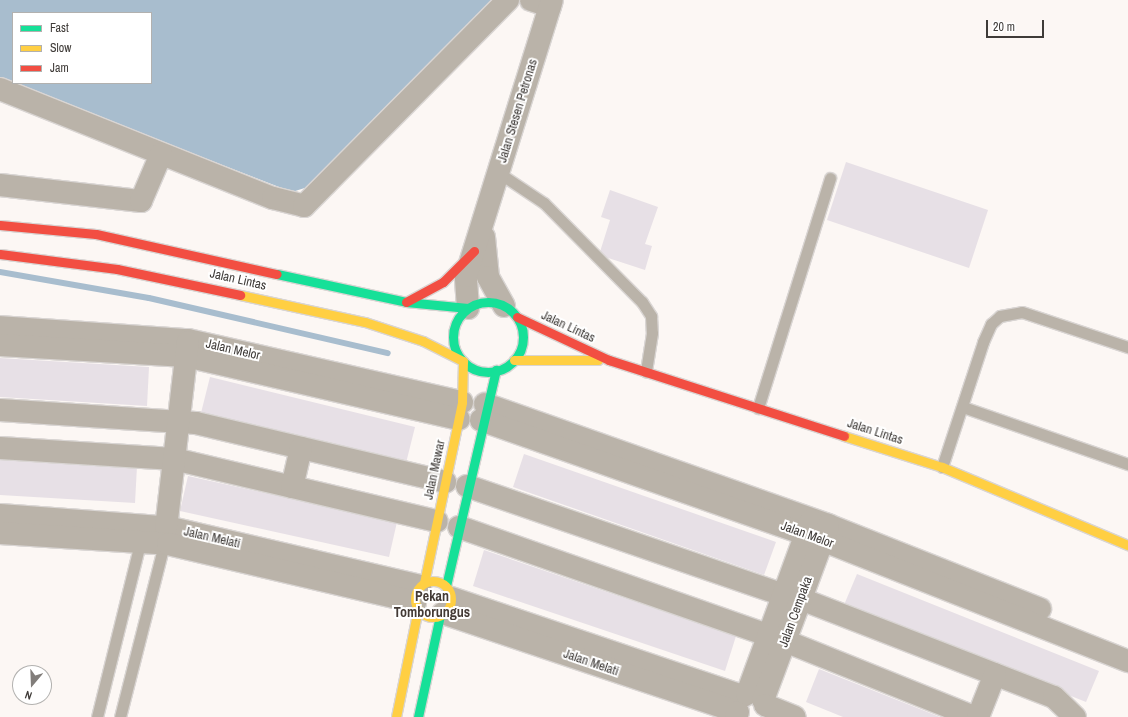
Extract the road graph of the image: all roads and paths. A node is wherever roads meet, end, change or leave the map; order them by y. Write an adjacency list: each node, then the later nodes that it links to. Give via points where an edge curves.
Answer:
1 (508, 0): 4 (street, via 304,206 273,198)
2 (545, 2): 5 (street, Jalan Stesen Petronas)
3 (0, 89): 4 (street)
4 (161, 154): 7 (street, via 141,201)
5 (499, 173): 8 (street, Jalan Stesen Petronas); 25 (lane, via 544,203 642,302 651,316 652,333)
6 (830, 178): 27 (lane)
7 (0, 185)
8 (484, 222): 11 (street, Jalan Stesen Petronas); 16 (street, Jalan Stesen Petronas, via 485,264 493,289)
9 (0, 225): 14 (main road, Jalan Lintas, via 111,237)
10 (0, 243): 13 (main road)
11 (474, 251): 14 (main road, via 443,282); 15 (street, Jalan Stesen Petronas, via 466,276)
12 (0, 254): 13 (main road, Jalan Lintas)
13 (67, 262): 23 (main road, Jalan Lintas, via 193,284 365,322 423,341)
14 (406, 302): 15 (main road, Jalan Lintas)
15 (468, 308): 16 (main road, via 486,302); 23 (main road, via 458,319 454,333 456,348)
16 (511, 312): 21 (main road, via 523,339); 22 (main road, Jalan Lintas)
17 (0, 327): 20 (street, Jalan Melor)
18 (0, 345): 20 (street, Jalan Melor)
19 (1128, 347): 26 (lane, via 1043,317 1010,312 991,324)
20 (187, 348): 29 (street, Jalan Melor); 31 (street)
21 (514, 360): 22 (main road, Jalan Lintas); 24 (main road)
22 (609, 360): 25 (main road, Jalan Lintas)
23 (463, 361): 24 (main road, via 478,370); 29 (main road, Jalan Mawar)
24 (496, 370): 30 (main road)
25 (646, 372): 27 (main road, Jalan Lintas)
26 (963, 406): 35 (lane); 36 (lane)
27 (758, 408): 36 (main road, Jalan Lintas)
28 (0, 410): 31 (street)
29 (461, 410): 37 (main road, Jalan Mawar)
30 (484, 412): 38 (main road); 43 (street, Jalan Melor)
31 (179, 420): 33 (street); 34 (street)
32 (0, 448): 34 (street)
33 (301, 448): 37 (street); 39 (street)
34 (174, 459): 39 (street); 46 (street)
35 (1128, 464)
36 (942, 467): 47 (main road, Jalan Lintas)
37 (445, 482): 41 (main road, Jalan Mawar)
38 (467, 486): 42 (main road); 49 (street)
39 (292, 487): 41 (street)
40 (0, 515): 45 (street, Jalan Melati)
41 (437, 521): 48 (main road, Jalan Mawar)
42 (458, 527): 50 (main road); 51 (street)
43 (817, 529): 49 (street, Jalan Cempaka); 52 (street, Jalan Melor); 53 (street, Jalan Melor)
44 (0, 533): 45 (street, Jalan Melati)
45 (141, 534): 46 (street, Jalan Melati); 56 (lane)
46 (165, 535): 48 (street, Jalan Melati); 57 (lane)
47 (1128, 544)
48 (419, 595): 50 (main road, via 428,616); 50 (main road, via 436,581); 58 (main road, Jalan Mawar)
49 (792, 597): 51 (street, Jalan Cempaka); 54 (street)
50 (445, 603): 55 (street, Jalan Melati); 59 (main road)
51 (777, 638): 55 (street, Jalan Cempaka); 61 (street)
52 (1128, 644)
53 (1128, 661)
54 (995, 674): 62 (street); 63 (street, via 1054,697)
55 (749, 707): 60 (street, Jalan Melati)
56 (97, 717)
57 (120, 717)
58 (396, 717)
59 (418, 717)
60 (796, 717)
61 (974, 717)
62 (978, 717)
63 (1075, 717)

